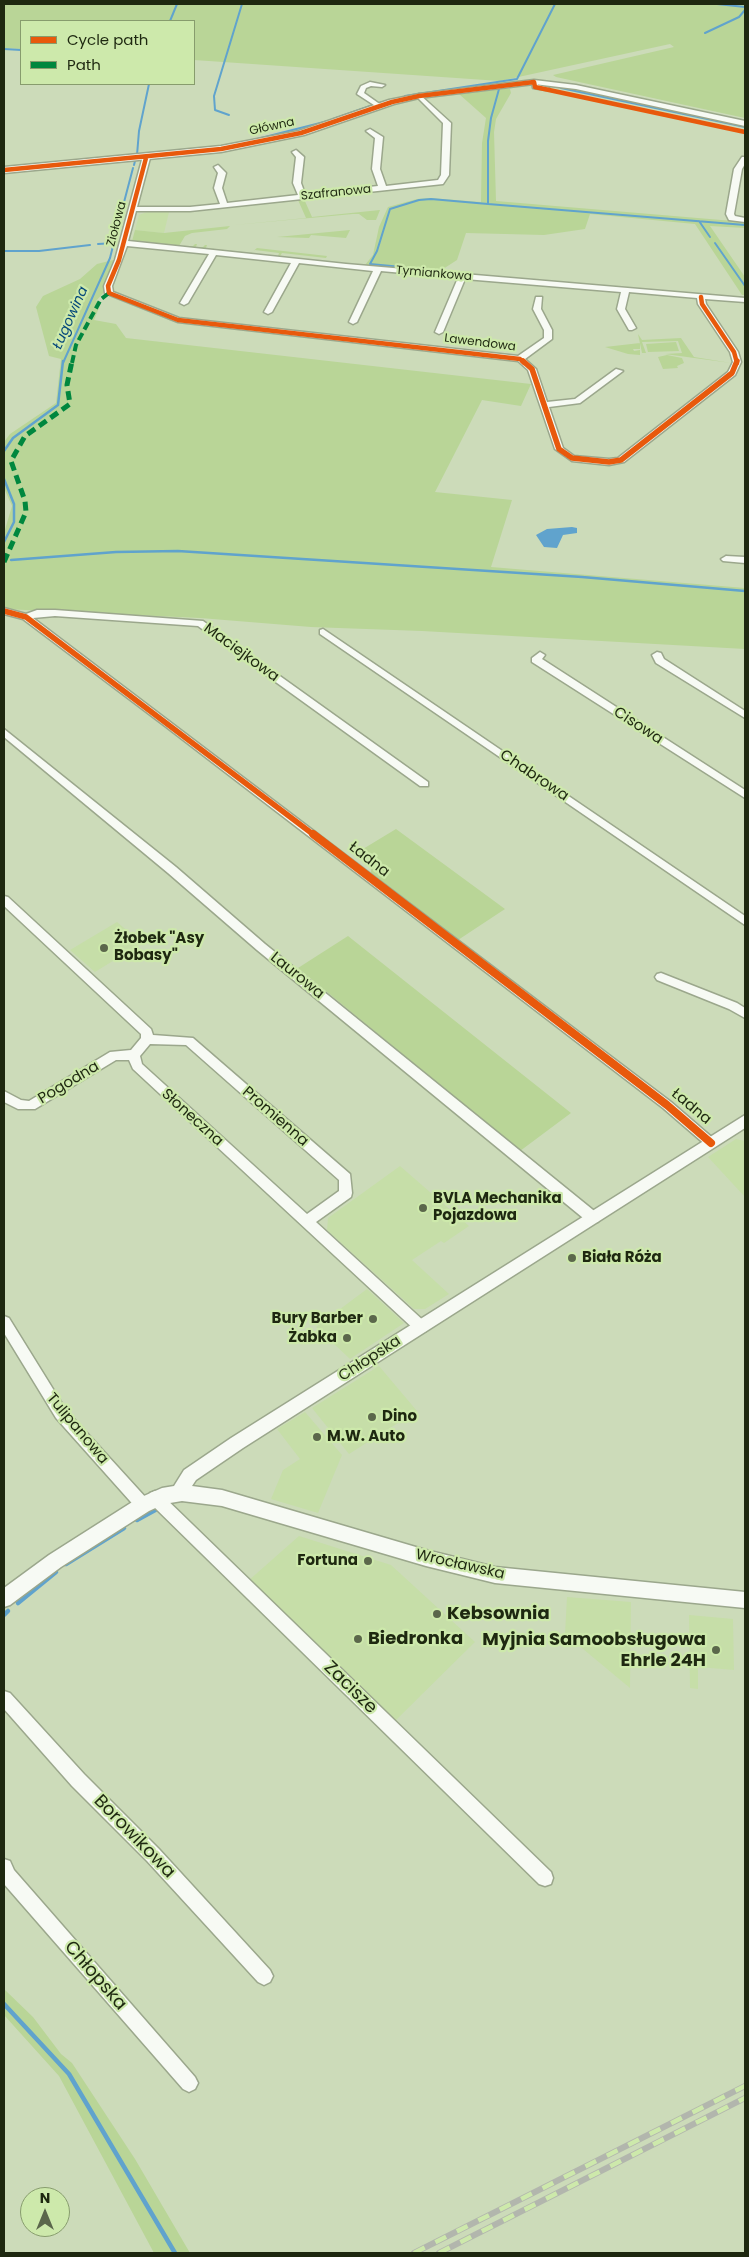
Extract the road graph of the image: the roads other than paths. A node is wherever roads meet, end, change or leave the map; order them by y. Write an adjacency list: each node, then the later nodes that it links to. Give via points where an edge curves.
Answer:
1 (382, 85): 3 (street, via 370,84 363,87 360,94)
2 (419, 96): 3 (street, Główna); 4 (street, Główna, via 540,84 569,85); 11 (street, Szafranowa, via 447,123 445,177 434,183)
3 (379, 106): 7 (street, Główna, via 271,140)
4 (745, 124)
5 (370, 131): 11 (street, via 379,137 376,170)
6 (296, 152): 12 (street, via 300,157 297,183)
7 (146, 158): 10 (street, Główna); 14 (street, Ziołowa)
8 (745, 159): 15 (street, via 738,169 730,214 732,218)
9 (218, 167): 13 (street, via 222,173 218,188)
10 (4, 170)
11 (383, 188): 12 (street, Szafranowa)
12 (302, 197): 13 (street, Szafranowa)
13 (224, 205): 14 (street, Szafranowa, via 179,210)
14 (132, 209): 16 (street, Ziołowa)
15 (745, 220)
16 (124, 243): 17 (street, Tymiankowa); 22 (street, Ziołowa, via 108,286)
17 (214, 252): 18 (street, Tymiankowa); 26 (street)
18 (296, 261): 19 (street, Tymiankowa); 27 (street)
19 (378, 269): 20 (street, Tymiankowa); 28 (street)
20 (462, 277): 21 (street, Tymiankowa); 30 (street)
21 (625, 291): 23 (street, Tymiankowa); 29 (street, via 621,309)
22 (109, 294): 31 (street, Lawendowa, via 178,320)
23 (701, 297): 25 (street, Tymiankowa); 33 (street, Lawendowa, via 702,304 734,352 737,362 734,369 623,458 609,462 562,454)
24 (539, 299): 31 (street, via 537,309 548,330 548,339)
25 (745, 300)
26 (184, 303)
27 (268, 312)
28 (353, 322)
29 (632, 328)
30 (439, 332)
31 (520, 360): 33 (street, Lawendowa, via 532,369)
32 (619, 371): 33 (street, via 577,402)
33 (544, 405)
34 (726, 559): 35 (street)
35 (745, 560)
36 (4, 611): 37 (street, Ładna)
37 (26, 617): 43 (street, Maciejkowa, via 54,613 200,623); 53 (street, Ładna, via 638,1083)
38 (323, 632): 46 (street, Chabrowa)
39 (540, 655): 44 (street, Cisowa, via 536,660)
40 (657, 656): 41 (street, via 660,661)
41 (745, 714)
42 (4, 732): 54 (street, Laurowa, via 261,947)
43 (424, 784)
44 (745, 796)
45 (4, 900): 49 (street, via 138,1022 147,1032)
46 (745, 921)
47 (661, 977): 48 (street, via 717,1002 734,1006)
48 (745, 1014)
49 (147, 1039): 50 (street); 55 (street, Promienna, via 189,1041 345,1178 346,1192)
50 (134, 1055): 51 (street, Pogodna, via 114,1055 31,1106 18,1104); 55 (street, Słoneczna, via 136,1066 160,1090)
51 (4, 1096)
52 (743, 1126): 53 (street, Chłopska)
53 (711, 1143): 54 (street, Chłopska)
54 (594, 1218): 57 (street, Chłopska)
55 (306, 1222): 57 (street, Słoneczna)
56 (4, 1322): 59 (street, Tulipanowa, via 60,1414)
57 (421, 1327): 58 (street, Chłopska, via 195,1472 183,1484)
58 (182, 1493): 59 (street); 61 (street, Wrocławska, via 229,1500 495,1575)
59 (149, 1502): 60 (street, via 55,1561); 64 (street, Zacisze)
60 (4, 1599)
61 (745, 1600)
62 (4, 1698): 65 (street, Borowikowa)
63 (4, 1867): 66 (street, Chłopska, via 8,1876)
64 (545, 1878)
65 (264, 1976)
66 (189, 2083)

